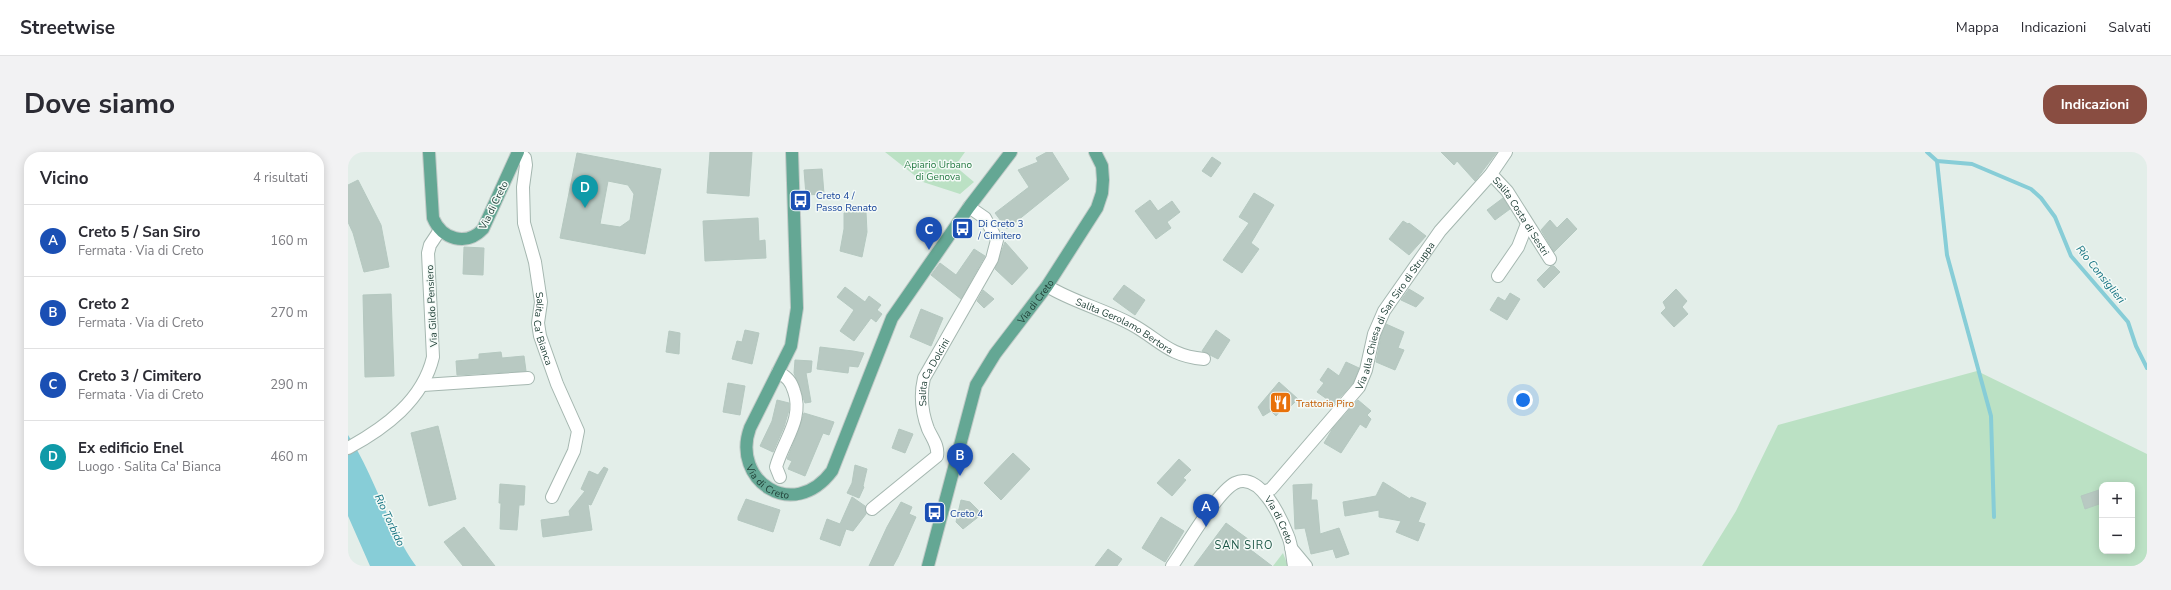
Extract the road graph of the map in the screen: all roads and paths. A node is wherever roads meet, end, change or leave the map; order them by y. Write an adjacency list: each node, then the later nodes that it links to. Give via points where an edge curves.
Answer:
1 (429, 152): 10 (main road, via 431,210 435,224)
2 (518, 152): 10 (main road, Via di Creto, via 489,217 477,235 457,240); 21 (street, Salita Ca' Bianca, via 525,158 526,165 523,187 524,223 535,262 541,302 538,323 540,336 556,384 578,431 574,451)
3 (792, 152): 15 (main road, Via di Creto, via 797,308 791,346)
4 (1011, 152): 8 (main road, Via di Creto)
5 (1095, 152): 13 (main road, Via di Creto, via 1102,166 1103,180 1098,208)
6 (1506, 152): 7 (street, Via alla Chiesa di San Siro di Struppa)
7 (1491, 174): 9 (street, Salita Costa di Sestri, via 1507,191); 20 (street, Via alla Chiesa di San Siro di Struppa, via 1440,231 1384,311 1374,334 1366,370 1356,392 1271,489)
8 (969, 207): 15 (main road, Via di Creto, via 892,318 832,471 820,485 799,495 784,495 767,487 754,472 746,456 748,433); 22 (street, Salita Ca Dolcini, via 985,218 997,240 992,258 933,361 922,386 923,412 938,449 937,456)
9 (1527, 224): 11 (street, Salita Costa di Sestri); 12 (street, via 1518,247)
10 (440, 230): 17 (street, Via Gildo Pensiero, via 428,253 433,357)
11 (1550, 259)
12 (1498, 276)
13 (1047, 286): 14 (street, Salita Gerolamo Bertora, via 1065,297 1093,306 1130,324 1166,349 1189,358); 24 (main road, Via di Creto, via 995,354 976,385)
14 (1204, 359)
15 (778, 372): 19 (street, via 790,381 798,408 776,467)
16 (528, 378): 17 (street, via 459,384)
17 (424, 384): 18 (street, Via Gildo Pensiero, via 404,409)
18 (348, 448)
19 (780, 476)
20 (1264, 492): 23 (street, Via di Creto, via 1277,511); 25 (street, Via di Creto, via 1251,482 1241,481 1226,490)
21 (552, 497)
22 (872, 509)
23 (1291, 548): 26 (street, Via di Creto); 27 (street)
24 (928, 566)
25 (1172, 566)
26 (1294, 566)
27 (1306, 566)

